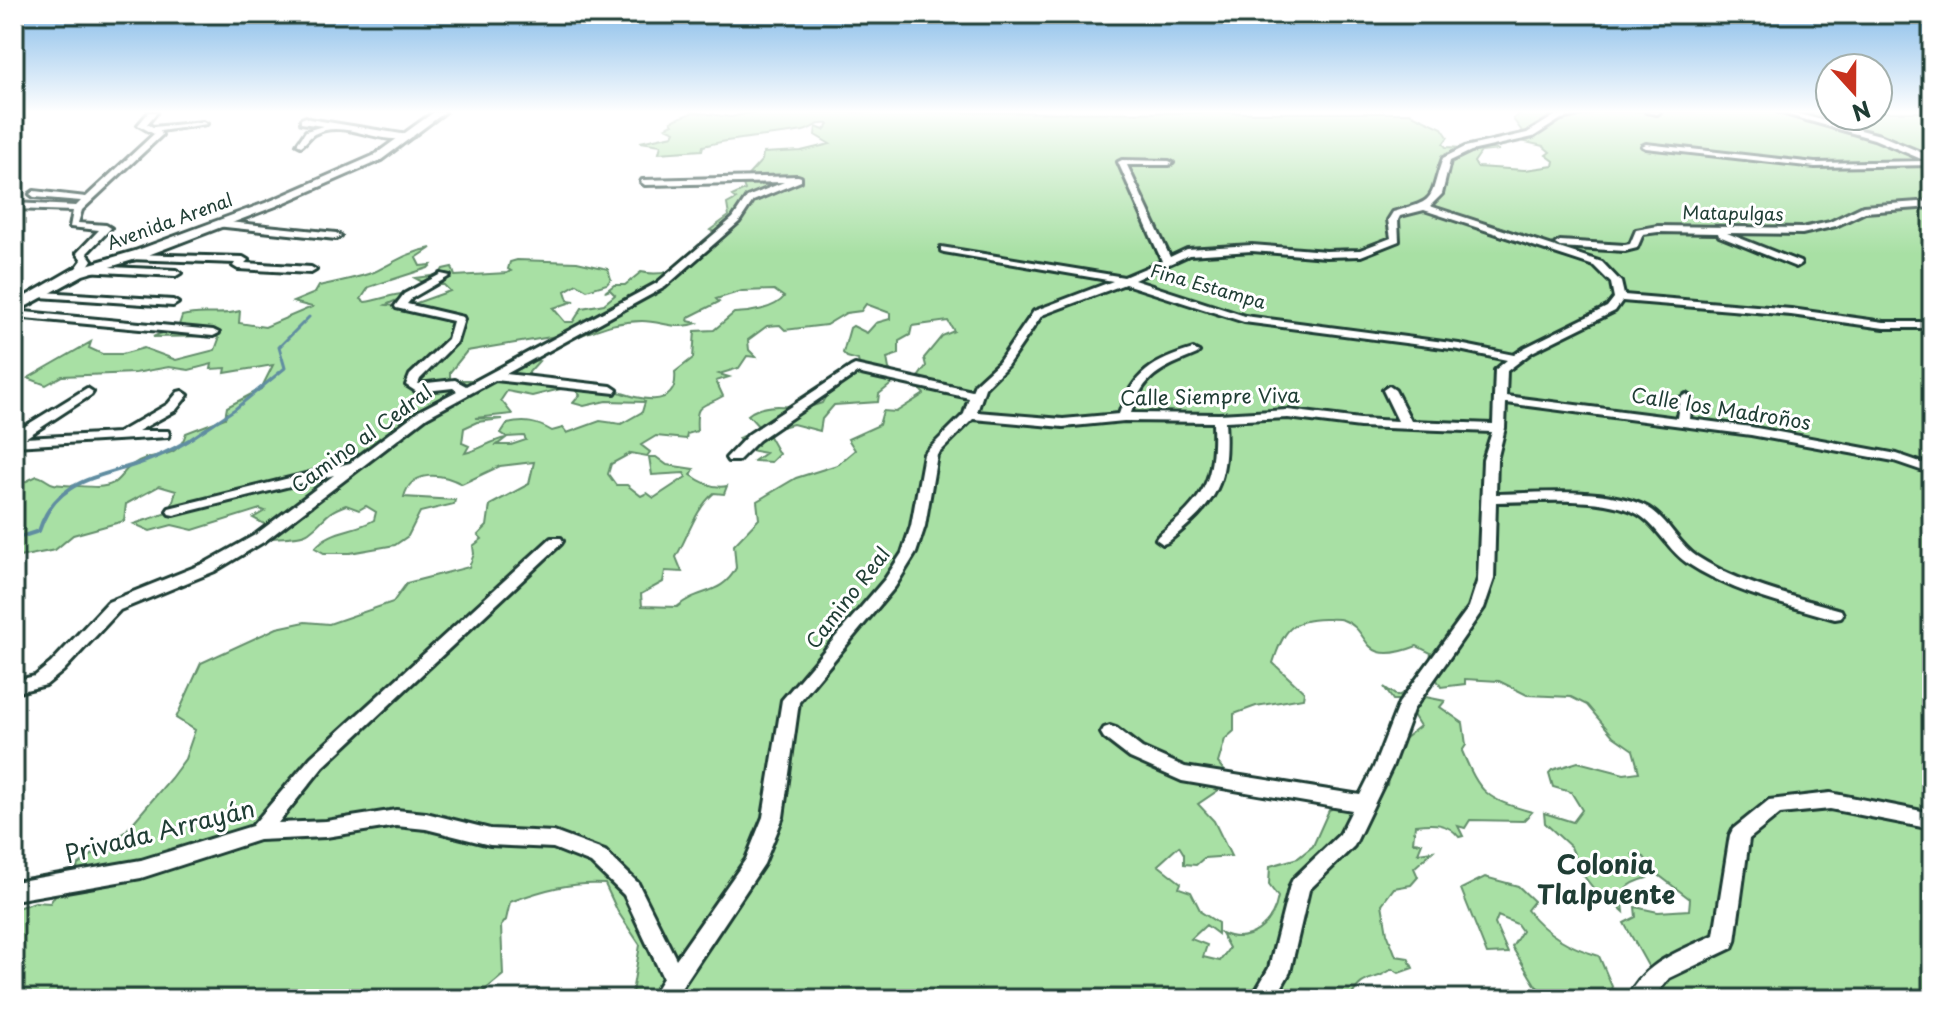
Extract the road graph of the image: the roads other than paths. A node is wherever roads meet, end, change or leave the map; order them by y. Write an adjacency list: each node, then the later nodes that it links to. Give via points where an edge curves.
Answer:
1 (128, 159): 9 (street)
2 (374, 159): 14 (street, Avenida Arenal)
3 (1447, 159): 12 (street, via 1438,194)
4 (1764, 159): 5 (street, via 1815,165)
5 (1932, 162)
6 (1169, 163): 20 (street, via 1122,162)
7 (645, 182): 35 (street, Camino al Cedral, via 798,179 750,199 736,220 661,285)
8 (34, 194): 9 (street)
9 (85, 199): 13 (street)
10 (1932, 204): 15 (street, Matapulgas, via 1863,209 1802,231)
11 (14, 206): 13 (street)
12 (1424, 207): 17 (street); 20 (street, Camino Real, via 1396,214 1396,239 1361,253 1221,248 1187,252)
13 (78, 209): 23 (street, via 73,225 106,228 82,253 87,260)
14 (219, 224): 16 (street); 19 (street, Avenida Arenal)
15 (1716, 231): 17 (street, Matapulgas, via 1639,232 1634,246 1625,248); 21 (street)
16 (336, 236)
17 (1540, 243): 28 (street, via 1598,264 1616,282)
18 (944, 249): 26 (street, Fina Estampa)
19 (132, 257): 22 (street, via 243,260 238,266); 23 (street, Avenida Arenal)
20 (1167, 262): 26 (street, Camino Real)
21 (1796, 264)
22 (311, 270)
23 (82, 271): 24 (street); 27 (street, Avenida Arenal)
24 (176, 273)
25 (445, 276): 38 (street, via 400,306 459,319 453,340 412,385 455,384)
26 (1123, 280): 34 (street, Fina Estampa, via 1244,319); 41 (street, Camino Real, via 1038,313)
27 (43, 295): 29 (street); 30 (street, Avenida Arenal)
28 (1619, 298): 31 (street, via 1884,325); 34 (street, via 1611,309)
29 (173, 303)
30 (14, 312): 32 (street)
31 (1932, 325)
32 (213, 333)
33 (1193, 352): 45 (street, via 1146,371 1133,388)
34 (1512, 358): 43 (street, via 1501,370)
35 (495, 376): 36 (street); 38 (street, Camino al Cedral)
36 (611, 390)
37 (1389, 390): 48 (street)
38 (466, 391): 54 (street, Camino al Cedral, via 423,414)
39 (87, 392): 52 (street)
40 (182, 395): 51 (street, via 172,407)
41 (976, 396): 44 (street, Camino Real); 53 (street, via 855,369 754,437)
42 (1686, 398): 47 (street)
43 (1501, 399): 47 (street, Calle los Madroños); 49 (street)
44 (970, 415): 45 (street, Calle Siempre Viva, via 1063,423); 67 (street, Camino Real, via 931,454 924,509 909,553 862,619 791,700 773,817 754,864)
45 (1124, 417): 46 (street, Calle Siempre Viva)
46 (1219, 418): 48 (street, Calle Siempre Viva, via 1288,414); 58 (street, via 1222,456 1217,482 1193,516)
47 (1683, 422): 55 (street, Calle los Madroños, via 1897,458)
48 (1407, 425): 49 (street, Calle Siempre Viva)
49 (1499, 428): 56 (street, via 1490,460)
50 (163, 434): 51 (street)
51 (119, 437): 52 (street)
52 (14, 440)
53 (733, 458)
54 (362, 464): 57 (street); 61 (street, Camino al Cedral, via 223,560 114,606 40,681)
55 (1932, 470)
56 (1491, 498): 60 (street, via 1571,498 1636,507 1688,557 1739,585); 63 (street, via 1486,579 1476,608 1405,708)
57 (174, 511)
58 (1163, 539)
59 (556, 541): 65 (street, via 317,762)
60 (1835, 614)
61 (14, 687)
62 (1110, 733): 63 (street, via 1136,753 1182,774)
63 (1365, 804): 69 (street, via 1347,840 1300,885 1279,972)
64 (1932, 821): 70 (street, via 1830,801 1776,806 1740,835 1724,941 1661,971)
65 (259, 832): 66 (street, Privada Arrayán, via 141,869); 67 (street, Privada Arrayán, via 396,818 490,837 554,840 598,857 631,889)
66 (14, 891)
67 (675, 980): 68 (street, Camino Real)
68 (661, 999)
69 (1262, 999)
70 (1638, 999)

